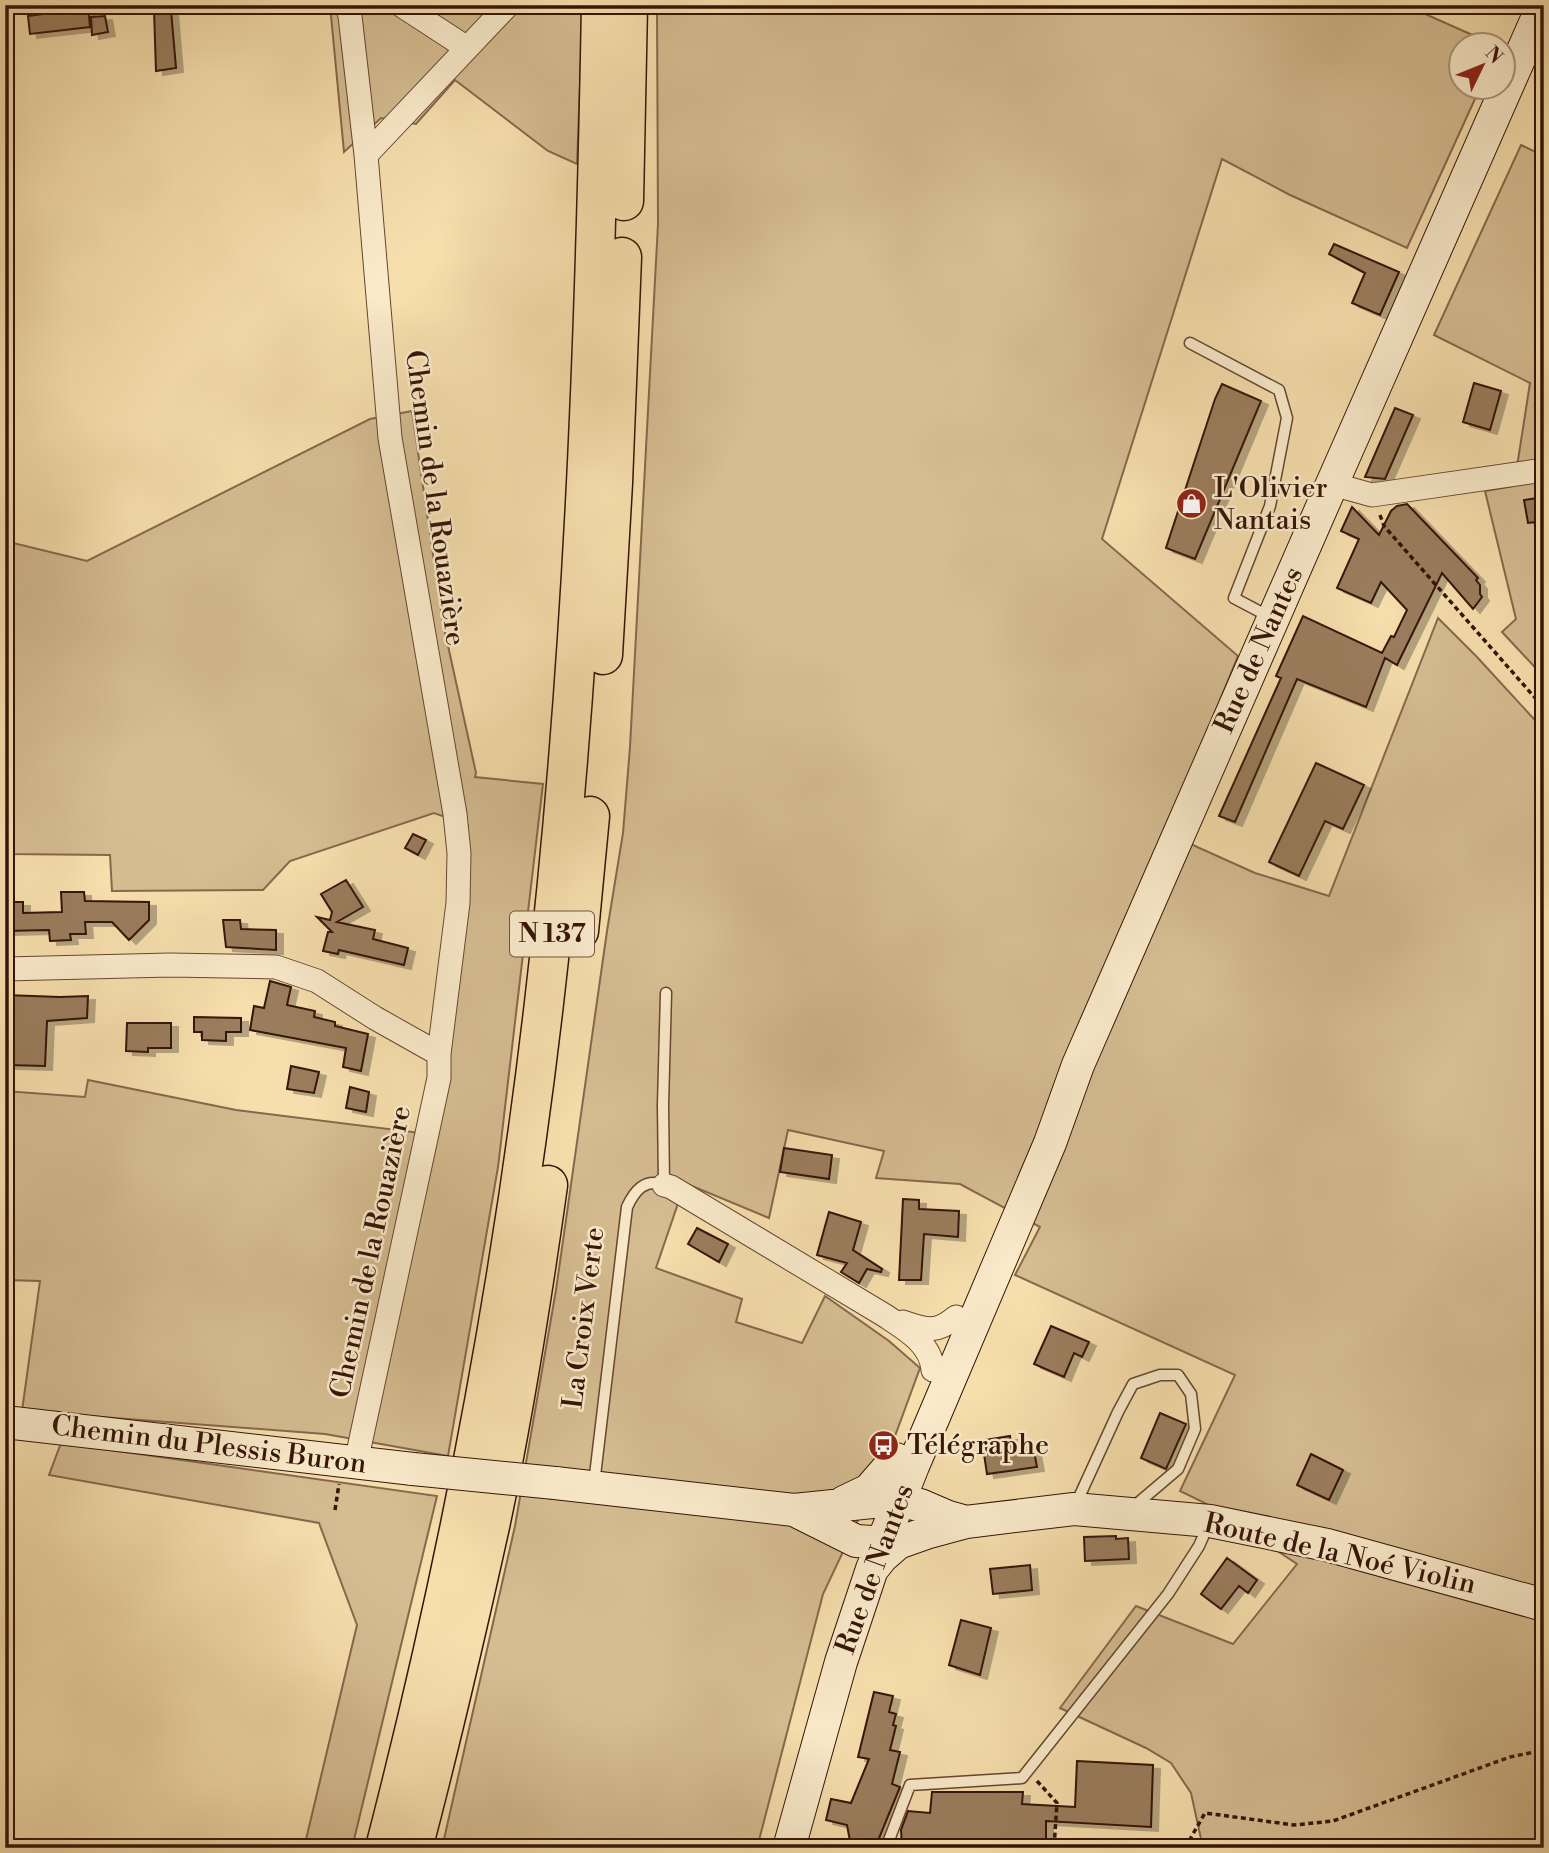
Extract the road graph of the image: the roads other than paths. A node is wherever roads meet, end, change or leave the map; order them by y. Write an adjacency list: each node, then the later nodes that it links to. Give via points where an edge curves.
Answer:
1 (347, 5): 8 (street, Chemin de la Rouazière)
2 (401, 5): 7 (street)
3 (508, 5): 7 (street)
4 (601, 5): 29 (highway, N 137, via 585,511 567,785 544,1004 518,1202 484,1400 430,1667)
5 (628, 5): 30 (highway, N 137, via 619,368 608,582 574,980 509,1430)
6 (1544, 5): 11 (main road, Rue de Nantes)
7 (467, 48): 8 (street)
8 (366, 155): 15 (street, Chemin de la Rouazière, via 390,438 459,853 458,903)
9 (1189, 343): 12 (lane, via 1279,390 1287,418 1270,506 1234,598)
10 (1544, 470): 11 (street, via 1372,495)
11 (1332, 484): 12 (main road, Rue de Nantes)
12 (1273, 619): 17 (main road, Rue de Nantes, via 1078,1065)
13 (5, 968): 15 (street, via 276,967 317,981)
14 (666, 993): 16 (lane)
15 (439, 1054): 20 (street, Chemin de la Rouazière, via 439,1078)
16 (664, 1185): 17 (street); 21 (lane, La Croix Verte, via 642,1185 627,1207)
17 (941, 1345): 19 (main road, Rue de Nantes); 19 (main road, Rue de Nantes); 27 (main road, via 910,1447)
18 (5, 1422): 20 (main road, Chemin du Plessis Buron)
19 (909, 1459): 24 (main road); 25 (main road); 27 (main road)
20 (358, 1463): 21 (main road, Chemin du Plessis Buron, bridge)
21 (594, 1486): 24 (main road)
22 (1074, 1509): 23 (main road, Route de la Noé Violin); 23 (lane, via 1133,1384 1160,1375 1178,1375 1191,1394 1195,1429 1178,1469); 25 (main road, Route de la Noé Violin, via 967,1522)
23 (1126, 1513): 26 (main road, Route de la Noé Violin)
24 (826, 1516): 27 (main road); 27 (main road, via 845,1537)
25 (933, 1521): 27 (main road, Route de la Noé Violin)
26 (1210, 1521): 28 (main road, Route de la Noé Violin, via 1328,1545); 33 (lane, via 1168,1594 1022,1778 910,1786)
27 (877, 1530): 31 (main road, via 813,1696); 32 (main road, Rue de Nantes)
28 (1544, 1605)
29 (385, 1848)
30 (413, 1848)
31 (778, 1848)
32 (789, 1848)
33 (886, 1848)

